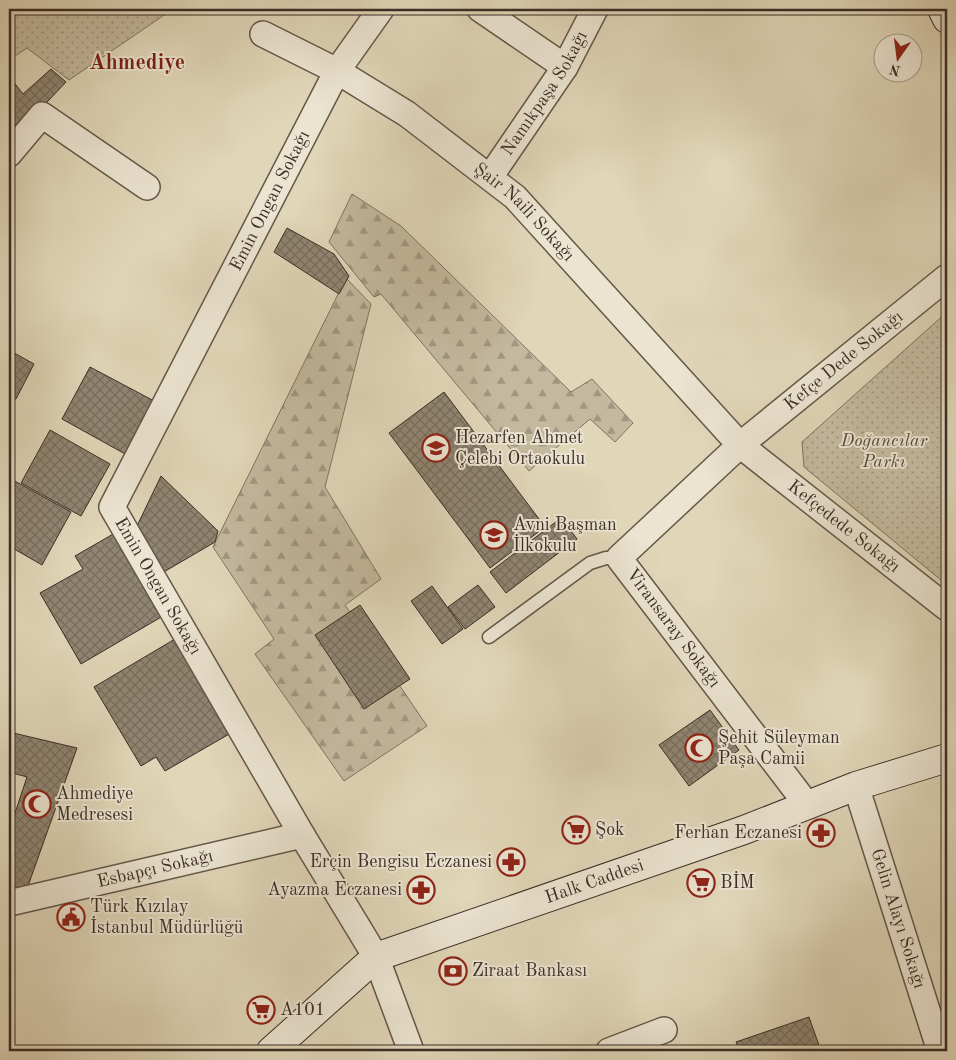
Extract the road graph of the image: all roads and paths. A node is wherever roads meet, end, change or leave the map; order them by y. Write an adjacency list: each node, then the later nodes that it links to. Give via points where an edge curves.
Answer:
1 (381, 9): 8 (street)
2 (480, 9): 7 (street)
3 (595, 9): 7 (street, Namıkpaşa Sokağı)
4 (942, 9): 5 (main road)
5 (947, 19)
6 (263, 34): 8 (street, Şair Naili Sokağı)
7 (565, 66): 10 (street, Namıkpaşa Sokağı)
8 (337, 71): 10 (street, Şair Naili Sokağı, via 407,114); 20 (street, Emin Ongan Sokağı, via 112,507)
9 (9, 154): 11 (street, via 42,116)
10 (490, 177): 13 (street, Şair Naili Sokağı, via 515,197)
11 (147, 188)
12 (947, 277): 13 (street, Kefçe Dede Sokağı)
13 (740, 445): 14 (street, Viransaray Sokağı); 15 (street, Kefçedede Sokağı)
14 (619, 558): 16 (lane, via 590,563); 19 (street, Viransaray Sokağı)
15 (947, 608)
16 (489, 637)
17 (947, 758): 18 (main road, Halk Caddesi)
18 (856, 786): 19 (main road, Halk Caddesi); 27 (street, Gelin Alayı Sokağı)
19 (808, 806): 22 (main road, Halk Caddesi)
20 (302, 835): 21 (street, Esbapçı Sokağı); 22 (street, Emin Ongan Sokağı)
21 (9, 903)
22 (376, 957): 24 (main road, Halk Caddesi); 25 (street, Emin Ongan Sokağı)
23 (664, 1030): 26 (street)
24 (271, 1051)
25 (411, 1051)
26 (609, 1051)
27 (940, 1051)

